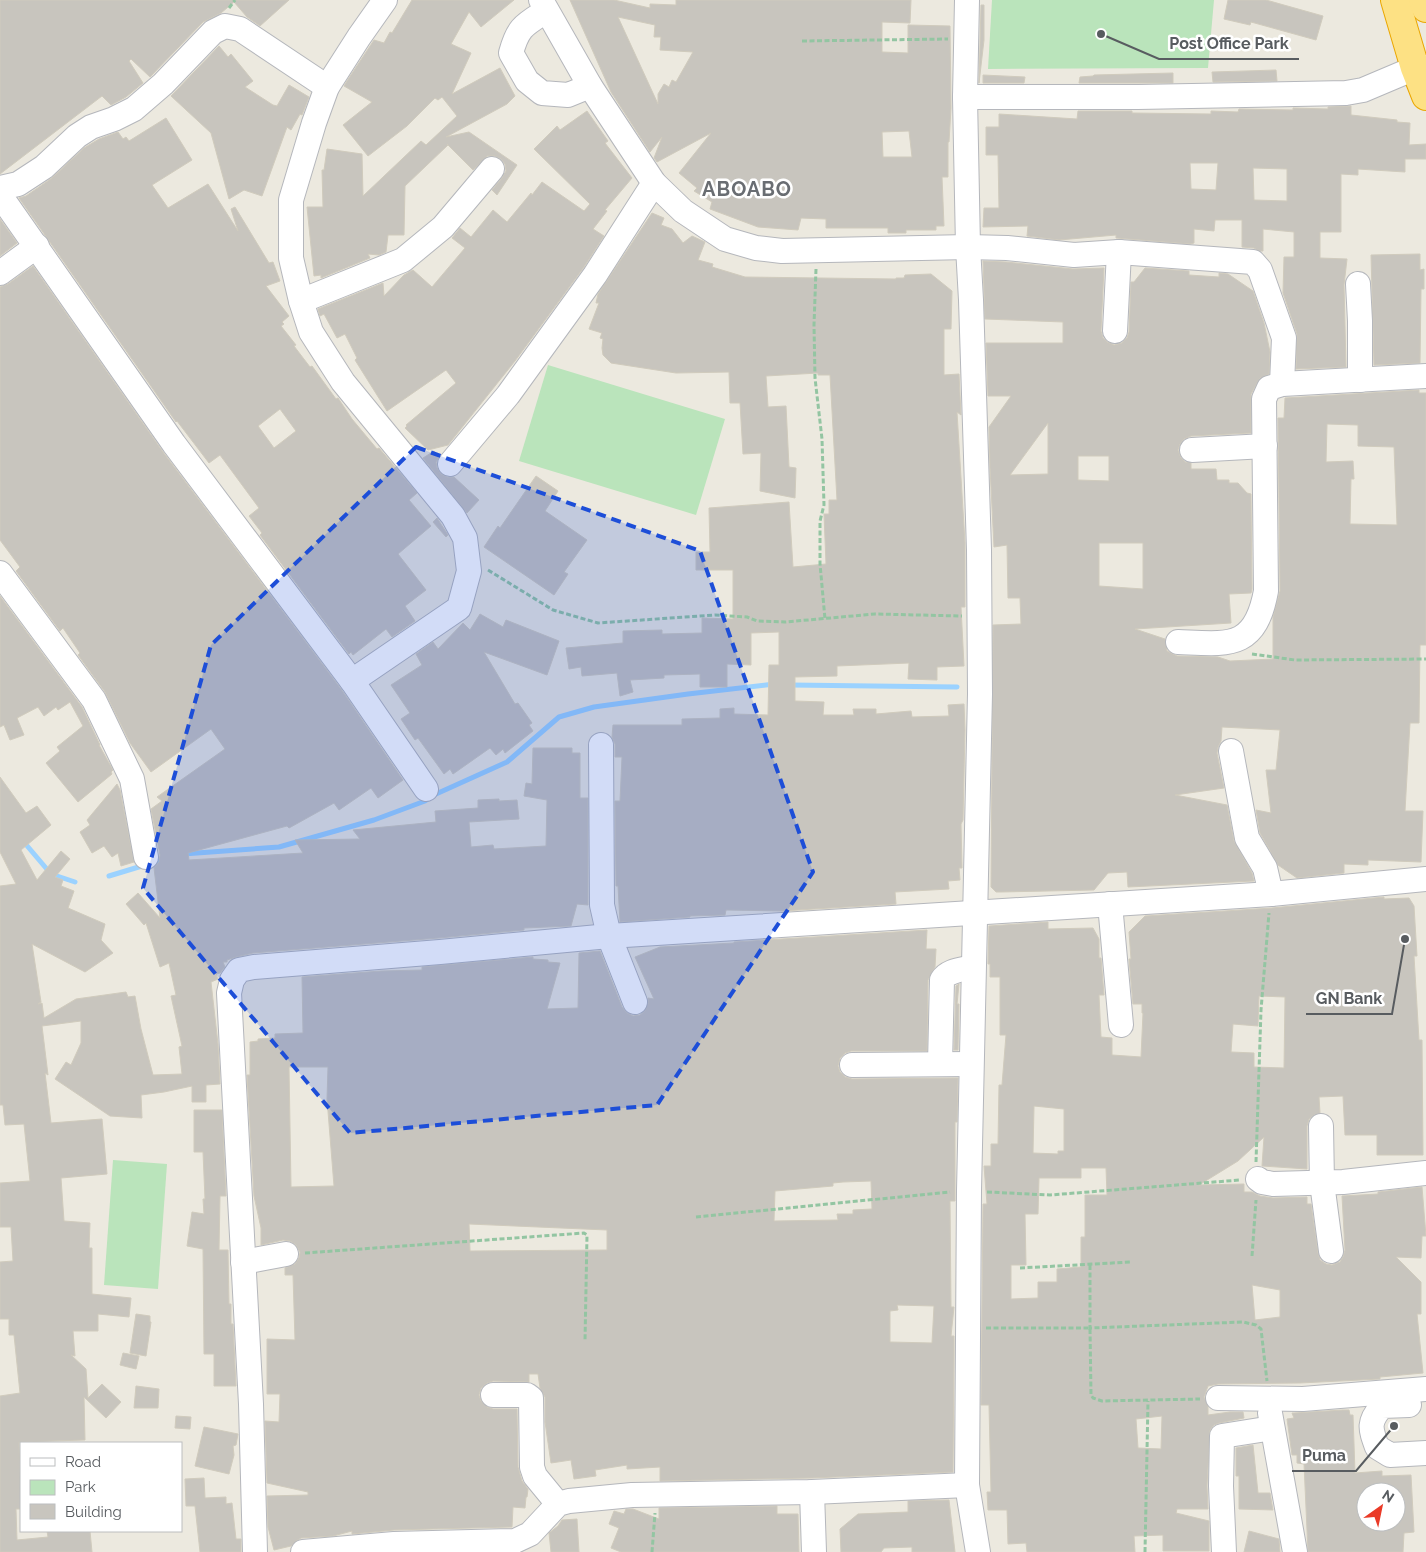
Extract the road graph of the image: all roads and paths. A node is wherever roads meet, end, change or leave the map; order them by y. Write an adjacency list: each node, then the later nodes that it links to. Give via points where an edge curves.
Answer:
1 (385, 0): 11 (street)
2 (967, 0): 7 (street)
3 (1395, 0): 9 (highway)
4 (1423, 0): 6 (highway)
5 (544, 5): 10 (street); 10 (street, via 516,36 511,53 527,81 542,93 568,95)
6 (1426, 8)
7 (966, 39): 8 (path); 13 (street)
8 (802, 41)
9 (1421, 68): 12 (highway); 13 (street, via 1378,85 1346,93)
10 (590, 86): 15 (street)
11 (328, 87): 16 (street, via 240,29 225,26 213,32 163,84 134,108 77,136 18,184); 24 (street, via 291,200 291,258)
12 (1426, 96)
13 (965, 97): 19 (street)
14 (492, 169): 24 (street, via 443,227 403,260)
15 (654, 183): 20 (street, via 683,210 724,239 756,248); 31 (street, via 595,275 514,387)
16 (0, 188)
17 (0, 194): 18 (street)
18 (37, 246): 22 (street); 39 (street, via 174,444)
19 (968, 247): 20 (street); 21 (street, via 1074,255); 34 (street)
20 (817, 250): 35 (path, via 815,378 822,439 824,505 820,521 820,555)
21 (1119, 252): 25 (street); 28 (street, via 1252,262 1260,270 1284,338)
22 (0, 272)
23 (1358, 284): 27 (street)
24 (301, 301): 32 (street, via 311,332 343,382 453,516 465,538)
25 (1115, 331)
26 (1426, 376): 27 (street)
27 (1360, 380): 28 (street)
28 (1282, 384): 29 (street, via 1269,388 1264,399)
29 (1264, 446): 30 (street); 37 (street, via 1266,590 1263,610 1246,635)
30 (1192, 450)
31 (450, 464)
32 (467, 558): 35 (path, via 553,610 598,623 715,615 747,617 757,621); 39 (street, via 469,570 459,608)
33 (0, 572): 43 (street, via 94,700 132,779)
34 (980, 617): 35 (path, via 875,614); 47 (street)
35 (825, 619)
36 (1178, 642): 37 (street)
37 (1224, 644): 38 (path, via 1260,656 1295,660)
38 (1426, 659)
39 (352, 682): 42 (street)
40 (601, 744): 48 (street, via 602,905)
41 (1231, 751): 45 (street, via 1247,838 1265,868)
42 (426, 789)
43 (146, 857)
44 (1426, 879): 45 (street)
45 (1271, 894): 46 (street); 57 (path, via 1256,1116)
46 (1110, 904): 47 (street); 51 (street)
47 (974, 913): 48 (street); 49 (street)
48 (609, 936): 50 (street); 65 (street, via 239,970 229,993)
49 (973, 967): 52 (street, via 950,972 942,980); 53 (street)
50 (635, 1002)
51 (1122, 1025)
52 (940, 1064): 53 (street); 54 (street)
53 (971, 1064): 59 (street)
54 (852, 1065)
55 (1321, 1126): 58 (street)
56 (1426, 1173): 58 (street)
57 (1258, 1179): 58 (street, via 1273,1184); 59 (path, via 1050,1195); 64 (path)
58 (1322, 1183): 62 (street)
59 (969, 1191): 69 (street)
60 (936, 1193): 61 (path)
61 (696, 1217)
62 (1331, 1251)
63 (286, 1254): 65 (street); 71 (path, via 584,1233 587,1236)
64 (1252, 1256)
65 (243, 1262): 84 (street)
66 (1131, 1262): 67 (path)
67 (1090, 1264): 68 (path); 70 (path)
68 (1020, 1268)
69 (967, 1328): 70 (path); 80 (street)
70 (1090, 1328): 75 (path, via 1243,1322 1256,1325 1261,1329); 76 (path, via 1090,1395 1102,1401)
71 (585, 1341)
72 (1426, 1389): 75 (street)
73 (493, 1395): 83 (street, via 527,1395 530,1398 532,1467 535,1476)
74 (1218, 1398): 75 (street); 76 (path)
75 (1267, 1399): 78 (street)
76 (1148, 1401): 89 (path)
77 (1426, 1404): 79 (street, via 1382,1406 1373,1416 1370,1430 1377,1447 1390,1455)
78 (1272, 1428): 90 (street, via 1222,1436); 91 (street)
79 (1426, 1453)
80 (967, 1485): 81 (street); 88 (street)
81 (812, 1492): 82 (street); 87 (street)
82 (656, 1495): 83 (street); 86 (path)
83 (558, 1504): 85 (street, via 530,1534 515,1541 394,1544)
84 (255, 1552)
85 (303, 1552)
86 (652, 1552)
87 (814, 1552)
88 (978, 1552)
89 (1145, 1552)
90 (1224, 1552)
91 (1295, 1552)

